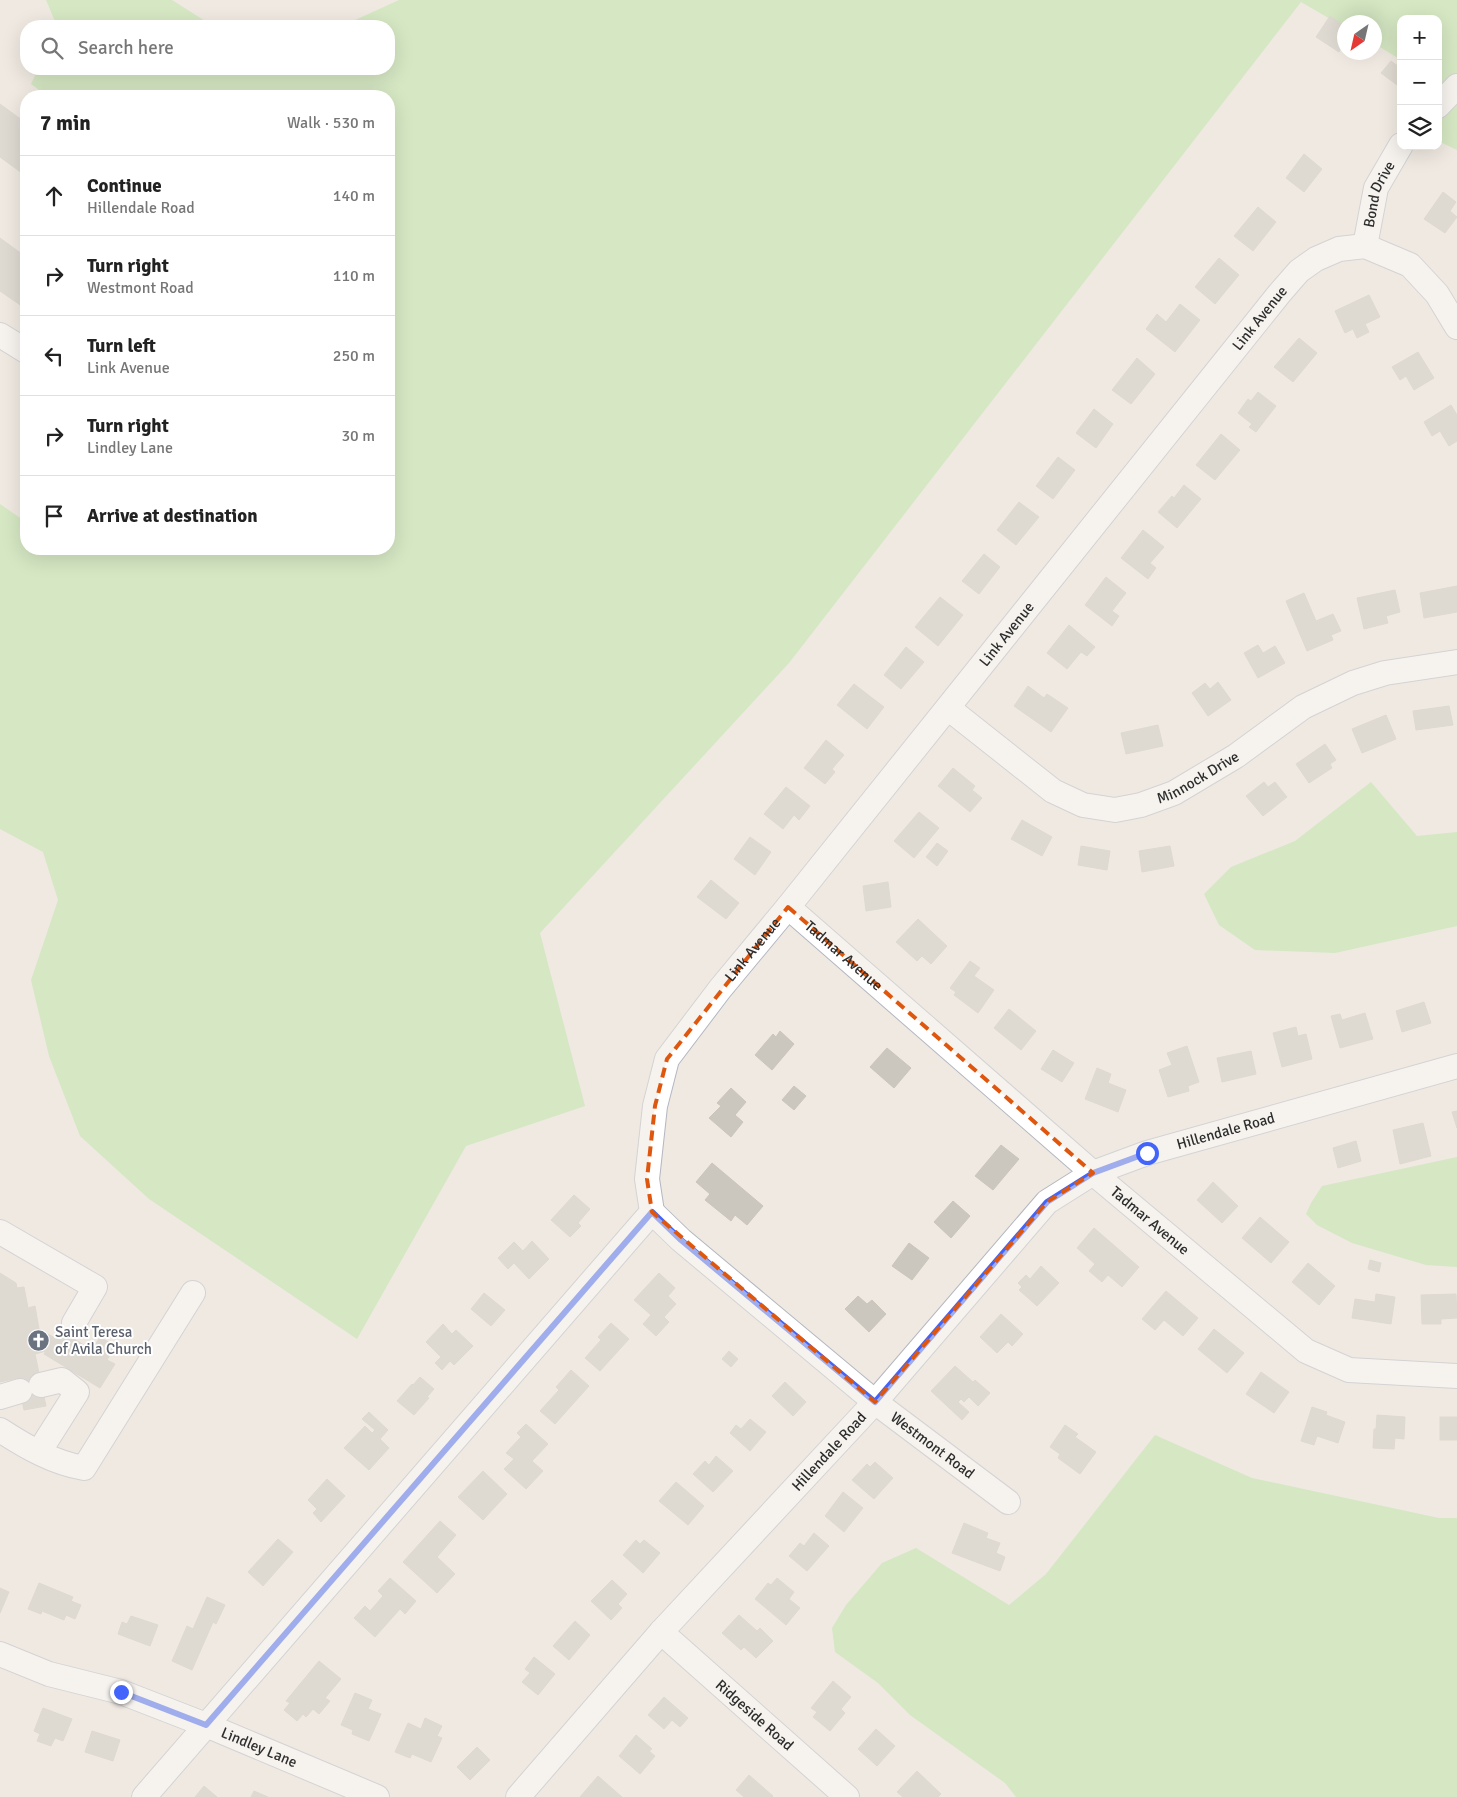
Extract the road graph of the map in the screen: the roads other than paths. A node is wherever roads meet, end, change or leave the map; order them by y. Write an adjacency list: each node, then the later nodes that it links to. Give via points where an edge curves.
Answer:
1 (1457, 86): 2 (street)
2 (1439, 105)
3 (1398, 150): 4 (street, Bond Drive, via 1376,188)
4 (1365, 246): 5 (street, via 1410,266 1437,294); 9 (street, Link Avenue, via 1338,249 1299,271)
5 (1457, 326)
6 (0, 335): 7 (street)
7 (20, 347)
8 (1457, 662): 9 (street, Minnock Drive, via 1385,673 1353,683 1303,707 1236,756 1174,794 1116,810 1083,805 1053,791)
9 (948, 708): 10 (street, Link Avenue)
10 (788, 907): 12 (street, Tadmar Avenue); 13 (street, Link Avenue, via 720,989 668,1059 655,1106 647,1179)
11 (1457, 1066): 12 (street, Hillendale Road, via 1147,1153)
12 (1093, 1173): 17 (street, Tadmar Avenue, via 1306,1351 1349,1370); 19 (street, Hillendale Road, via 1047,1202)
13 (652, 1212): 19 (street, Westmont Road, via 681,1240); 25 (street)
14 (0, 1232): 16 (street, via 95,1287)
15 (193, 1292): 21 (street, via 84,1468 67,1465)
16 (74, 1323)
17 (1457, 1376)
18 (20, 1391): 21 (street, via 62,1380 78,1392)
19 (875, 1402): 22 (street, Westmont Road); 23 (street, Hillendale Road)
20 (0, 1430): 21 (street)
21 (39, 1452)
22 (1008, 1502)
23 (661, 1632): 28 (street, Hillendale Road); 29 (street, Ridgeside Road)
24 (0, 1654): 25 (street, Lindley Lane, via 50,1674 121,1692)
25 (206, 1725): 26 (street); 27 (street, Lindley Lane)
26 (144, 1797)
27 (376, 1797)
28 (518, 1797)
29 (847, 1797)

